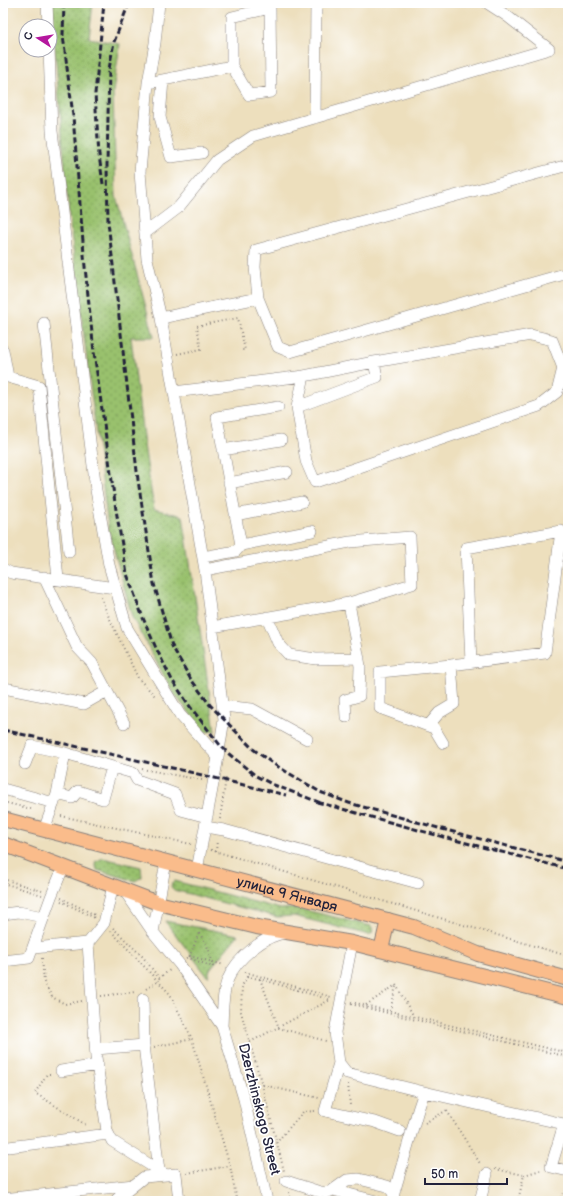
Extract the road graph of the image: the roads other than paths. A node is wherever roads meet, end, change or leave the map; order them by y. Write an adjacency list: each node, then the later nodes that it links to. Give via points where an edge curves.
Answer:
1 (47, 3): 5 (street)
2 (159, 3): 9 (street)
3 (316, 3): 10 (street)
4 (487, 3): 10 (street, via 549,49)
5 (48, 18)
6 (49, 58): 40 (street, via 52,130 96,490)
7 (232, 66): 7 (street, via 249,95 270,92 270,8 232,17); 8 (street)
8 (163, 80): 9 (street); 11 (street, via 160,117 171,157)
9 (148, 83): 13 (street, via 140,172)
10 (315, 118): 13 (street, via 253,136 217,160 178,208)
11 (202, 153)
12 (568, 165): 15 (street, via 256,250)
13 (145, 233): 16 (street, via 147,259)
14 (568, 273): 15 (street, via 290,352 278,347)
15 (258, 298): 16 (street)
16 (161, 318): 23 (street)
17 (44, 323): 22 (street)
18 (3, 350): 21 (street, via 8,377)
19 (374, 362): 20 (street); 25 (street, via 377,378); 25 (street, via 531,335 552,340 563,368 556,392 539,406 315,482 306,461)
20 (304, 376): 23 (street); 25 (street)
21 (38, 386): 22 (street); 39 (street)
22 (52, 390): 34 (street)
23 (174, 392): 35 (street)
24 (278, 407): 27 (street, via 217,417)
25 (297, 407)
26 (281, 440): 27 (street)
27 (223, 450): 29 (street)
28 (287, 472): 29 (street)
29 (229, 482): 31 (street)
30 (302, 502): 31 (street)
31 (235, 515): 33 (street)
32 (312, 531): 33 (street)
33 (241, 545): 35 (street, via 236,551)
34 (69, 552)
35 (203, 557): 37 (street)
36 (3, 568): 38 (street, via 12,573)
37 (205, 570): 41 (street, via 350,542 410,537 412,584); 43 (street)
38 (44, 578): 39 (street); 48 (street, via 77,647 92,663)
39 (58, 579): 40 (street)
40 (115, 588): 56 (street, via 127,628 180,715)
41 (350, 603): 42 (street); 44 (street)
42 (267, 617): 43 (street); 44 (street, via 278,643 289,655 316,659)
43 (212, 627): 49 (street)
44 (359, 658): 50 (street, via 359,696 345,700)
45 (471, 662): 45 (street, via 545,653 561,531 466,548); 46 (street)
46 (451, 665): 52 (street, via 454,704 439,713); 52 (street, via 380,672 380,708)
47 (4, 688): 48 (street, via 84,704)
48 (107, 691): 51 (street)
49 (222, 706): 53 (street, via 252,710); 56 (street, via 224,719)
50 (346, 717)
51 (124, 723)
52 (428, 726): 54 (street, via 434,728)
53 (307, 739)
54 (442, 743)
55 (65, 753): 57 (street, via 32,746); 58 (street); 60 (street)
56 (218, 757): 62 (street)
57 (26, 764)
58 (112, 767): 60 (street, via 103,799 78,791 72,798); 62 (street, via 134,773 137,780 175,794 181,810)
59 (3, 789): 60 (street)
60 (54, 803): 63 (street)
61 (3, 819): 63 (main road, улица 9 Января)
62 (206, 822): 67 (street); 68 (street, via 224,830)
63 (44, 830): 65 (main road, улица 9 Января)
64 (3, 844): 66 (main road)
65 (166, 862): 67 (main road, улица 9 Января); 70 (street)
66 (63, 868): 69 (main road); 72 (street)
67 (197, 870): 73 (main road, улица 9 Января)
68 (418, 883)
69 (118, 888): 70 (main road); 74 (street, Dzerzhinskogo Street); 76 (street, via 104,921)
70 (158, 903): 74 (street); 75 (main road, via 256,927)
71 (3, 914): 72 (street, via 19,912)
72 (43, 917): 78 (street)
73 (388, 920): 79 (main road); 81 (main road, улица 9 Января, via 414,927 478,954)
74 (154, 932): 84 (street, Dzerzhinskogo Street)
75 (296, 933): 77 (main road); 84 (street, Dzerzhinskogo Street, via 281,933 262,942 247,953 234,968 227,980 224,994)
76 (88, 943): 78 (street); 86 (street)
77 (352, 943): 79 (main road); 87 (street, via 337,1000 335,1032)
78 (37, 948): 80 (street, via 29,958)
79 (381, 950): 83 (main road)
80 (3, 961)
81 (567, 977)
82 (140, 995): 85 (street)
83 (568, 997)
84 (222, 1026): 105 (street, Dzerzhinskogo Street, via 244,1099)
85 (145, 1047): 86 (street); 97 (street)
86 (96, 1049): 88 (street)
87 (339, 1063): 90 (street, via 347,1073); 92 (street, via 326,1105 351,1116)
88 (98, 1065): 89 (street); 93 (street, via 107,1131)
89 (61, 1071)
90 (424, 1092): 91 (street); 101 (street)
91 (566, 1123): 96 (street, via 551,1167)
92 (400, 1131)
93 (105, 1134): 94 (street); 97 (street, via 112,1141)
94 (9, 1147)
95 (485, 1170): 107 (street)
96 (568, 1171)
97 (167, 1173): 99 (street, via 144,1177); 104 (street)
98 (286, 1181): 100 (street, via 317,1191)
99 (134, 1185): 102 (street); 103 (street, via 117,1199)
100 (333, 1190): 101 (street, via 348,1180 359,1179 387,1186); 106 (street)
101 (394, 1197)
102 (3, 1199)
103 (118, 1201)
104 (179, 1201)
105 (267, 1201)
106 (376, 1201)
107 (480, 1201)

